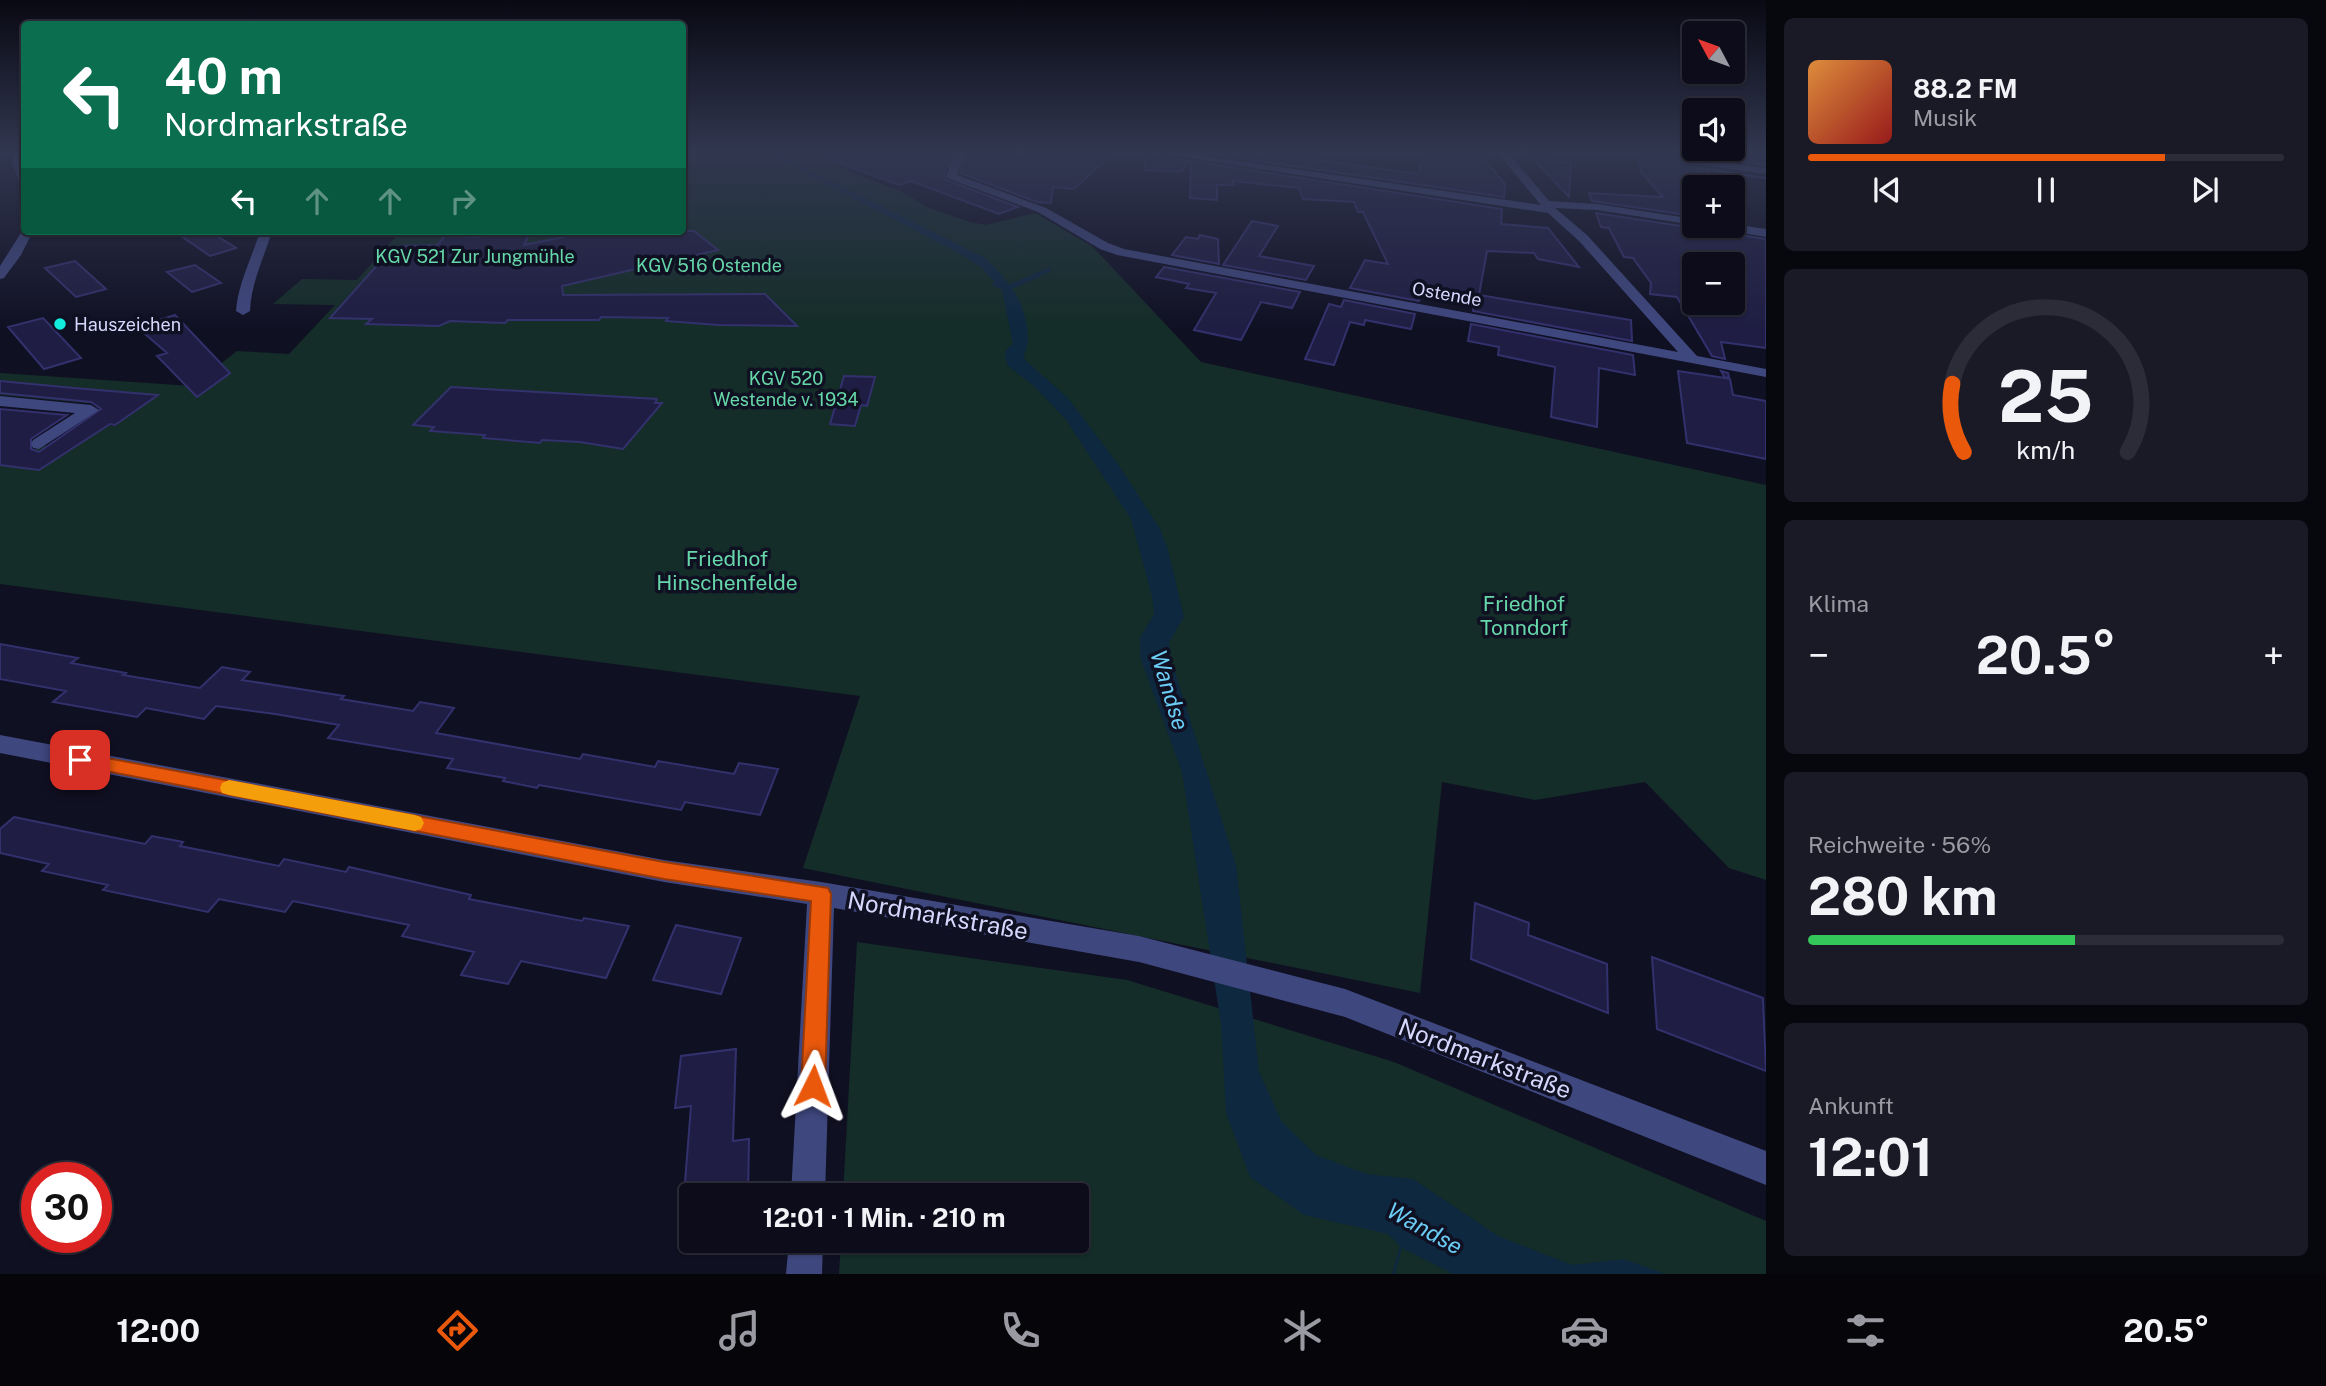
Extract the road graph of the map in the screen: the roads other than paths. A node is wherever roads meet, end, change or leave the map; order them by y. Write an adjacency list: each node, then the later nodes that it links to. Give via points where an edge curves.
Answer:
1 (1041, 209): 11 (street, Ostende, via 1121,252)
2 (1552, 209): 11 (street)
3 (1613, 209): 4 (street)
4 (1682, 220)
5 (1745, 230): 6 (street)
6 (1766, 233)
7 (25, 235): 9 (street)
8 (265, 235): 10 (street, via 244,290)
9 (0, 275)
10 (243, 311)
11 (1691, 358): 12 (street, Ostende)
12 (1766, 373)
13 (0, 401): 14 (street, via 91,410)
14 (39, 444)
15 (0, 744): 16 (street, Nordmarkstraße, via 664,871)
16 (821, 894): 17 (street, Nordmarkstraße, via 1139,949 1345,1003); 18 (street)
17 (1766, 1168)
18 (809, 1183)
19 (805, 1253): 20 (street)
20 (804, 1274)

